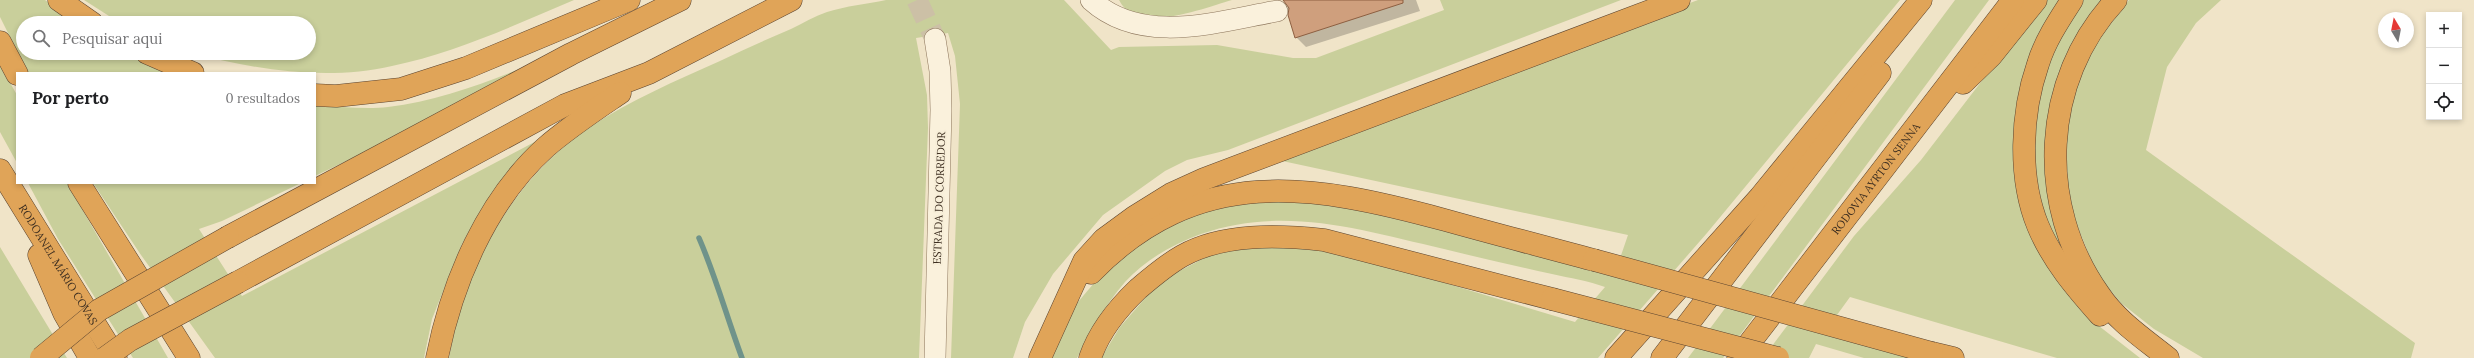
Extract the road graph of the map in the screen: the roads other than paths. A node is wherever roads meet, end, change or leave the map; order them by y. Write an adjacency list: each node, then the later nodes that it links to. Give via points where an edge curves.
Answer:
1 (59, 0): 14 (highway)
2 (630, 0): 21 (highway, via 466,68 401,89 336,96)
3 (680, 0): 29 (highway, bridge, via 571,54 99,310)
4 (791, 0): 20 (highway)
5 (1091, 0): 13 (street, via 1105,13 1151,27 1197,26)
6 (1679, 0): 26 (highway, via 1204,179 1171,194 1104,239 1084,261)
7 (1921, 0): 38 (highway, via 1760,197)
8 (1935, 0): 39 (highway)
9 (2013, 0): 22 (highway, RODOVIA AYRTON SENNA)
10 (2036, 0): 22 (highway, via 1991,56)
11 (2072, 0): 27 (highway, via 2055,26 2038,63 2029,96 2025,142 2027,186 2038,225 2052,255 2070,282 2105,320)
12 (2116, 0): 27 (highway, via 2100,17 2080,49 2068,78 2058,113 2055,148 2056,185 2063,222 2079,260 2099,294 2120,321)
13 (1277, 11)
14 (82, 16)
15 (935, 39): 35 (street, ESTRADA DO CORREDOR, via 940,71 941,110)
16 (0, 42): 18 (highway)
17 (163, 60): 19 (highway)
18 (16, 72)
19 (190, 72)
20 (649, 73): 31 (highway, bridge, via 565,105 130,340); 34 (highway, via 546,148 514,182 470,252 456,286)
21 (316, 95)
22 (1904, 142): 40 (highway, RODOVIA AYRTON SENNA)
23 (0, 170): 25 (highway, RODOANEL MÁRIO COVAS)
24 (80, 184): 33 (highway)
25 (16, 199): 30 (highway, via 64,313); 32 (highway, RODOANEL MÁRIO COVAS)
26 (1066, 303): 28 (highway, bridge, via 1105,258 1144,230 1177,211 1213,198 1289,190 1378,202); 36 (highway, via 1051,329)
27 (2146, 341): 42 (highway)
28 (1943, 355)
29 (41, 358)
30 (90, 358)
31 (105, 358)
32 (116, 358)
33 (189, 358)
34 (437, 358)
35 (935, 358)
36 (1040, 358)
37 (1090, 358): 41 (highway, bridge, via 1105,328 1122,306 1154,275 1182,255 1215,244 1249,238 1287,236 1324,240)
38 (1616, 358)
39 (1662, 358)
40 (1738, 358)
41 (1778, 358)
42 (2168, 358)

